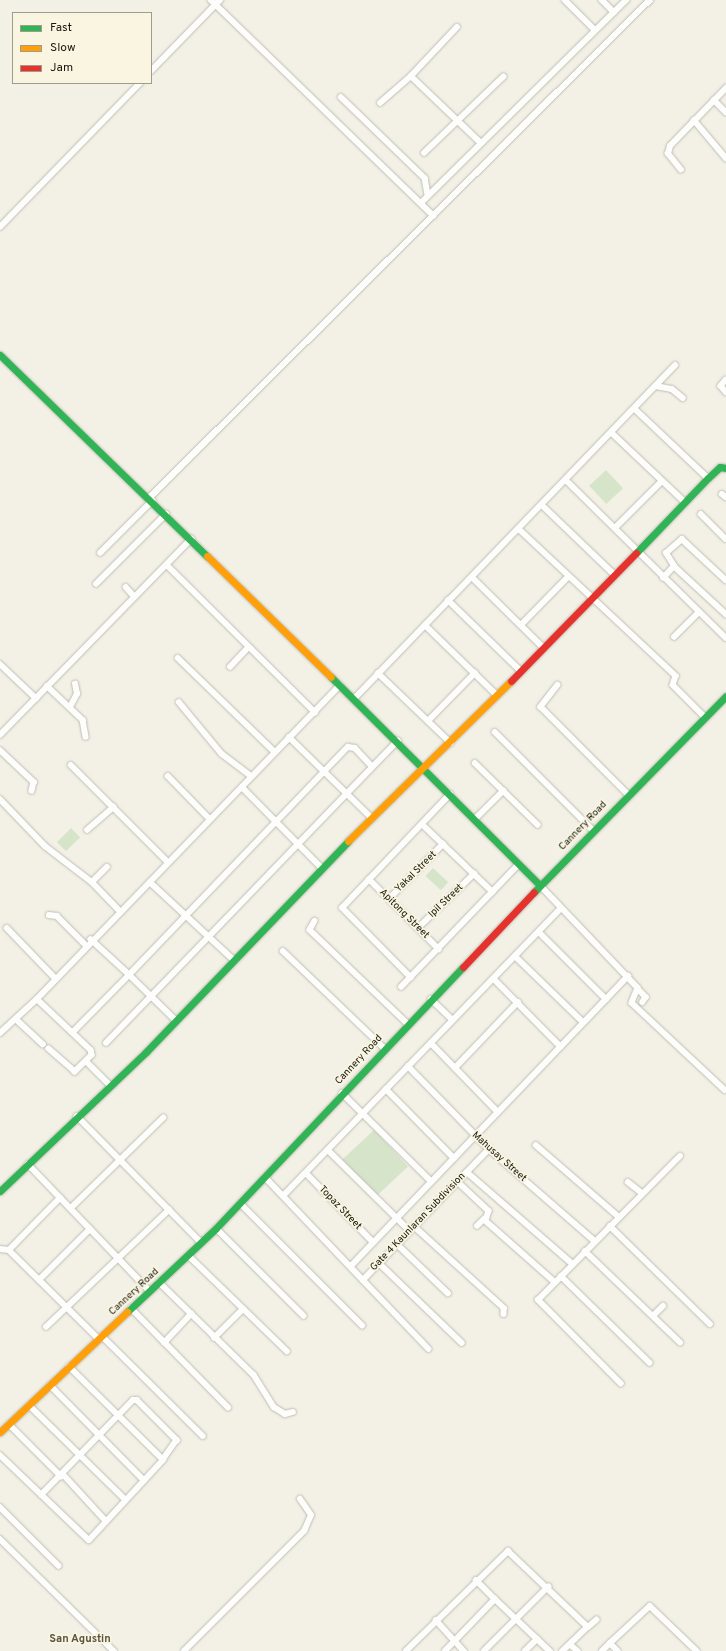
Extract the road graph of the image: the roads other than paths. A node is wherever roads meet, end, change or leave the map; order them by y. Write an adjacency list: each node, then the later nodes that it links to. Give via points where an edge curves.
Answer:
1 (211, 0): 6 (street)
2 (565, 0): 9 (street)
3 (602, 0): 7 (street)
4 (626, 0): 7 (street)
5 (650, 0): 27 (street)
6 (218, 2): 10 (street); 26 (street)
7 (614, 12): 9 (street)
8 (457, 27): 11 (street)
9 (595, 30): 21 (street)
10 (152, 70)
11 (411, 76): 17 (street); 20 (street)
12 (503, 77): 20 (street)
13 (139, 84): 28 (street)
14 (726, 88): 16 (street)
15 (341, 98): 25 (street, via 424,178)
16 (714, 100): 18 (street); 19 (street)
17 (380, 103)
18 (726, 112)
19 (694, 120): 23 (street); 24 (street, via 668,150)
20 (458, 122): 21 (street); 22 (street)
21 (481, 143): 25 (street)
22 (424, 154)
23 (726, 158)
24 (680, 170)
25 (428, 195): 26 (street)
26 (421, 203): 27 (street)
27 (434, 216): 41 (street)
28 (0, 227)
29 (0, 355): 41 (street)
30 (675, 366): 32 (street)
31 (726, 380): 33 (street, via 721,386)
32 (656, 386): 34 (street, via 672,389); 35 (street)
33 (726, 392)
34 (683, 398)
35 (635, 409): 36 (street); 38 (street)
36 (612, 433): 39 (street); 40 (street)
37 (726, 468): 38 (street, via 720,466)
38 (708, 478): 42 (street)
39 (567, 480): 43 (street); 46 (street)
40 (662, 481): 42 (street); 46 (street)
41 (151, 499): 44 (street); 51 (street)
42 (685, 502): 50 (street)
43 (542, 505): 47 (street); 54 (street)
44 (166, 514): 49 (street); 59 (street)
45 (700, 514): 48 (street)
46 (615, 528): 50 (street)
47 (519, 529): 55 (street); 56 (street)
48 (725, 536)
49 (191, 539): 52 (street); 79 (street)
50 (638, 551): 54 (street); 57 (street)
51 (100, 553)
52 (167, 565): 61 (street); 71 (street)
53 (674, 566): 57 (street); 58 (street, via 666,553 682,538); 65 (street)
54 (614, 574): 62 (street)
55 (472, 577): 63 (street); 67 (street)
56 (568, 577): 62 (street); 67 (street)
57 (663, 578): 64 (street)
58 (726, 580)
59 (96, 584)
60 (126, 587): 61 (street)
61 (135, 597): 81 (street)
62 (591, 599): 70 (street); 89 (street, via 614,615 676,676 673,686)
63 (448, 600): 66 (street); 75 (street)
64 (699, 612): 68 (street); 69 (street)
65 (726, 614)
66 (425, 624): 76 (street); 77 (street)
67 (521, 625): 70 (street)
68 (674, 636)
69 (726, 638)
70 (543, 647): 75 (street)
71 (248, 648): 74 (street); 88 (street)
72 (178, 658): 98 (street)
73 (0, 664): 84 (street)
74 (230, 667)
75 (520, 670): 82 (street)
76 (378, 673): 85 (street); 90 (street)
77 (475, 673): 82 (street); 90 (street)
78 (75, 684): 87 (street, via 77,694)
79 (340, 685): 85 (street); 88 (street)
80 (558, 685): 111 (street, via 541,707)
81 (47, 686): 84 (street); 87 (street)
82 (497, 695): 96 (street)
83 (726, 696): 89 (street, Cannery Road)
84 (36, 698): 92 (street)
85 (354, 699): 95 (street)
86 (179, 702): 105 (street, via 222,754)
87 (70, 707): 93 (street, via 83,720)
88 (315, 712): 94 (street)
89 (705, 717): 111 (street, Cannery Road)
90 (428, 721): 96 (street)
91 (495, 732): 121 (street)
92 (0, 735)
93 (86, 737)
94 (289, 737): 98 (street); 103 (street)
95 (398, 741): 101 (street); 102 (street)
96 (451, 743): 102 (street)
97 (0, 750): 107 (street, via 34,782)
98 (274, 752): 105 (street)
99 (475, 763): 108 (street)
100 (71, 765): 113 (street)
101 (372, 766): 103 (street, via 350,746); 109 (street)
102 (423, 766): 110 (street); 114 (street)
103 (326, 771): 109 (street); 117 (street)
104 (168, 776): 115 (street)
105 (251, 776): 106 (street)
106 (242, 787): 115 (street); 117 (street)
107 (32, 791)
108 (503, 791): 116 (street); 119 (street)
109 (349, 793): 114 (street); 123 (street)
110 (450, 794): 116 (street); 118 (street)
111 (628, 794): 121 (street, Cannery Road)
112 (0, 798): 130 (street, via 45,846)
113 (113, 807): 120 (street); 124 (street)
114 (371, 817): 127 (street)
115 (210, 819): 124 (street)
116 (475, 819): 125 (street)
117 (275, 824): 123 (street); 138 (street)
118 (422, 824): 122 (street); 129 (street)
119 (538, 825)
120 (88, 830)
121 (593, 830): 132 (street, Cannery Road)
122 (443, 844): 128 (street); 134 (street, Yakal Street)
123 (298, 845): 127 (street); 143 (street)
124 (168, 862): 131 (street)
125 (520, 864): 132 (street); 133 (street)
126 (107, 867): 130 (street)
127 (322, 868): 149 (street)
128 (474, 874): 133 (street); 141 (street, Ipil Street)
129 (369, 879): 134 (street, Apitong Street); 152 (street, via 343,906 342,912)
130 (92, 882): 136 (street)
131 (150, 882): 136 (street); 138 (street)
132 (540, 885): 135 (street); 159 (street, Cannery Road)
133 (493, 892): 146 (street)
134 (389, 899): 141 (street, Apitong Street)
135 (561, 908): 142 (street); 151 (street)
136 (120, 911): 144 (street)
137 (49, 914): 145 (street, via 57,916)
138 (187, 915): 143 (street); 150 (street)
139 (315, 921): 167 (street, via 310,930)
140 (7, 928): 153 (street)
141 (418, 928): 146 (street, Apitong Street)
142 (539, 932): 148 (street); 160 (street)
143 (209, 937): 149 (street); 157 (street)
144 (91, 940): 145 (street); 150 (street)
145 (86, 945): 153 (street)
146 (439, 949): 152 (street)
147 (283, 951): 174 (street)
148 (515, 956): 154 (street); 166 (street)
149 (234, 960): 165 (street)
150 (129, 975): 157 (street); 168 (street)
151 (628, 976): 156 (street); 160 (street)
152 (411, 978): 155 (street)
153 (56, 979): 158 (street)
154 (494, 979): 161 (street); 164 (street)
155 (401, 988)
156 (639, 990): 162 (street, via 646,997); 181 (street, via 632,1003)
157 (151, 997): 165 (street); 170 (street)
158 (37, 999): 163 (street); 168 (street)
159 (431, 999): 164 (street); 167 (street, Cannery Road)
160 (606, 999): 166 (street)
161 (518, 1002): 173 (street); 178 (street)
162 (643, 1002)
163 (16, 1019): 169 (street); 172 (street)
164 (452, 1019): 171 (street)
165 (176, 1021): 179 (street)
166 (583, 1022): 173 (street)
167 (408, 1024): 174 (street, Cannery Road)
168 (74, 1032): 176 (street, via 91,1050)
169 (0, 1033)
170 (106, 1043)
171 (431, 1043): 177 (street); 178 (street)
172 (43, 1044)
173 (560, 1047): 184 (street)
174 (384, 1048): 182 (street, Cannery Road)
175 (49, 1049): 176 (street, via 72,1071 78,1071)
176 (87, 1062): 179 (street)
177 (408, 1066): 180 (street); 187 (street, Mahusay Street)
178 (455, 1068): 184 (street)
179 (110, 1085): 185 (street)
180 (386, 1089): 183 (street); 192 (street)
181 (725, 1090)
182 (342, 1093): 183 (street); 197 (street, Cannery Road)
183 (363, 1112): 190 (street); 198 (street)
184 (498, 1112): 187 (street)
185 (77, 1116): 193 (street); 194 (street)
186 (164, 1118): 193 (street)
187 (475, 1136): 189 (street, Mahusay Street); 192 (street)
188 (536, 1145): 208 (street)
189 (489, 1149): 195 (street, Gate 4 Kaunlaran Subdivision); 217 (street, Mahusay Street)
190 (329, 1151): 196 (street); 209 (street)
191 (680, 1156): 202 (street)
192 (454, 1158): 198 (street)
193 (121, 1161): 206 (street); 207 (street)
194 (28, 1164): 201 (street); 204 (street)
195 (467, 1172): 199 (street, Gate 4 Kaunlaran Subdivision); 227 (street)
196 (306, 1174): 203 (street); 219 (street, Topaz Street)
197 (265, 1176): 203 (street, Gate 4 Kaunlaran Subdivision); 205 (street, Cannery Road)
198 (431, 1182): 209 (street)
199 (458, 1182): 210 (street, via 489,1211); 211 (street, Gate 4 Kaunlaran Subdivision)
200 (628, 1182): 202 (street)
201 (0, 1191)
202 (642, 1193): 208 (street)
203 (283, 1196): 228 (street, Gate 4 Kaunlaran Subdivision)
204 (60, 1198): 206 (street); 222 (street)
205 (240, 1203): 214 (street, Cannery Road); 245 (street)
206 (71, 1208): 215 (street)
207 (169, 1210): 218 (street); 225 (street)
208 (619, 1217): 213 (street)
209 (396, 1218): 216 (street); 219 (street)
210 (484, 1219): 212 (street); 233 (street)
211 (414, 1226): 216 (street, Gate 4 Kaunlaran Subdivision); 241 (street, via 504,1308)
212 (477, 1226)
213 (610, 1226): 217 (street); 244 (street)
214 (216, 1228): 218 (street, Cannery Road); 242 (street)
215 (90, 1229): 225 (street); 230 (street)
216 (410, 1231): 220 (street, Gate 4 Kaunlaran Subdivision)
217 (595, 1241): 223 (street)
218 (201, 1242): 224 (street, Cannery Road)
219 (374, 1242): 228 (street)
220 (397, 1244): 226 (street, Gate 4 Kaunlaran Subdivision); 235 (street)
221 (0, 1249): 222 (street)
222 (9, 1250): 230 (street)
223 (585, 1251): 227 (street); 243 (street)
224 (188, 1255): 232 (street, Cannery Road); 239 (street)
225 (119, 1258): 234 (street); 237 (street)
226 (379, 1263): 231 (street, Gate 4 Kaunlaran Subdivision); 251 (street)
227 (573, 1264): 229 (street)
228 (351, 1266): 231 (street, Gate 4 Kaunlaran Subdivision)
229 (561, 1276): 233 (street); 254 (street)
230 (39, 1280): 237 (street)
231 (363, 1280): 252 (street)
232 (159, 1282): 234 (street, Cannery Road); 240 (street)
233 (555, 1282): 256 (street, via 538,1301)
234 (150, 1290): 238 (street, Cannery Road)
235 (448, 1292)
236 (663, 1306): 243 (street)
237 (65, 1308): 246 (street); 247 (street)
238 (131, 1308): 247 (street, Cannery Road); 250 (street)
239 (243, 1310): 248 (street); 253 (street)
240 (191, 1314): 248 (street); 250 (street)
241 (504, 1314)
242 (304, 1316)
243 (653, 1316): 249 (street)
244 (710, 1324)
245 (362, 1325)
246 (46, 1327)
247 (100, 1337): 255 (street, Cannery Road); 265 (street)
248 (214, 1338): 260 (street, via 257,1378 274,1407 285,1414)
249 (680, 1342)
250 (164, 1343): 259 (street)
251 (462, 1343)
252 (429, 1349)
253 (287, 1351)
254 (650, 1364)
255 (69, 1367): 257 (street, Cannery Road); 261 (street)
256 (621, 1384)
257 (50, 1385): 258 (street, Cannery Road); 264 (street)
258 (29, 1405): 262 (street, Cannery Road); 267 (street)
259 (228, 1407)
260 (293, 1412)
261 (119, 1416): 264 (street); 268 (street); 268 (street, via 133,1400 138,1400 177,1440)
262 (9, 1424): 263 (street, Cannery Road); 269 (street)
263 (0, 1432)
264 (100, 1435): 267 (street); 270 (street)
265 (203, 1436)
266 (0, 1455): 271 (street)
267 (81, 1456): 269 (street); 272 (street)
268 (163, 1460): 270 (street)
269 (62, 1475): 271 (street); 275 (street)
270 (144, 1480): 272 (street)
271 (41, 1495): 275 (street, via 87,1539 93,1537)
272 (126, 1499): 275 (street)
273 (300, 1499): 290 (street, via 311,1515 304,1531)
274 (0, 1507): 277 (street)
275 (106, 1521)
276 (0, 1539): 289 (street)
277 (59, 1566)
278 (476, 1580): 279 (street, via 508,1551); 280 (street); 282 (street)
279 (548, 1587): 281 (street); 284 (street)
280 (495, 1599): 281 (street); 286 (street)
281 (516, 1619): 285 (street); 294 (street)
282 (436, 1620): 286 (street); 291 (street)
283 (596, 1620): 284 (street)
284 (588, 1627): 288 (street)
285 (537, 1640): 295 (street); 296 (street)
286 (455, 1642): 292 (street); 293 (street)
287 (610, 1643): 299 (street); 300 (street); 301 (street, via 650,1606)
288 (571, 1645): 297 (street); 298 (street)
289 (114, 1651)
290 (184, 1651)
291 (406, 1651)
292 (445, 1651)
293 (464, 1651)
294 (484, 1651)
295 (525, 1651)
296 (550, 1651)
297 (563, 1651)
298 (578, 1651)
299 (602, 1651)
300 (618, 1651)
301 (698, 1651)

